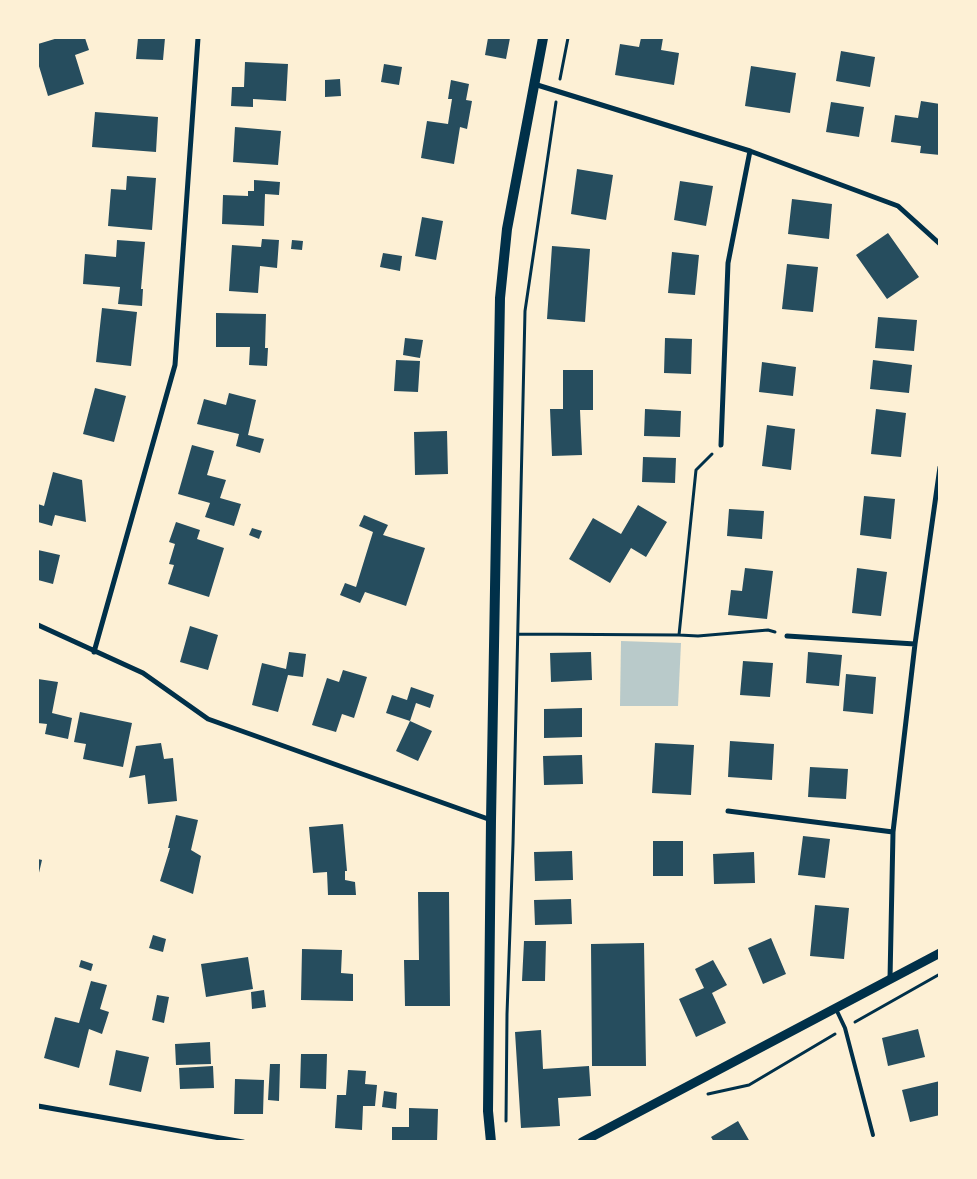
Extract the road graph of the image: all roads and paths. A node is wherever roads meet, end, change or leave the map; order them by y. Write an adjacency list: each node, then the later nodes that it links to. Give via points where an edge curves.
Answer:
1 (198, 38): 15 (street, via 175,365)
2 (543, 38): 4 (main road)
3 (568, 38): 5 (path)
4 (534, 84): 5 (street); 17 (main road, via 507,230 500,298)
5 (557, 91): 6 (street); 11 (path, via 525,311)
6 (750, 151): 7 (street, via 898,206); 8 (street, via 728,263)
7 (940, 244)
8 (721, 445): 12 (path, via 696,470)
9 (940, 467): 14 (street)
10 (38, 625): 15 (street)
11 (518, 634): 12 (path); 26 (path)
12 (679, 635): 13 (path, via 768,630)
13 (787, 636): 14 (street)
14 (915, 644): 18 (street)
15 (94, 652): 17 (street, via 143,673 208,719)
16 (728, 811): 18 (street)
17 (491, 820): 29 (main road, via 488,1111)
18 (893, 832): 21 (street)
19 (940, 953): 21 (street)
20 (940, 974): 23 (path)
21 (890, 979): 22 (street)
22 (836, 1009): 23 (lane); 30 (street)
23 (845, 1028): 24 (path, via 749,1085); 27 (lane)
24 (706, 1094)
25 (38, 1106): 28 (street)
26 (506, 1126)
27 (873, 1135)
28 (243, 1142)
29 (491, 1142)
30 (582, 1142)

